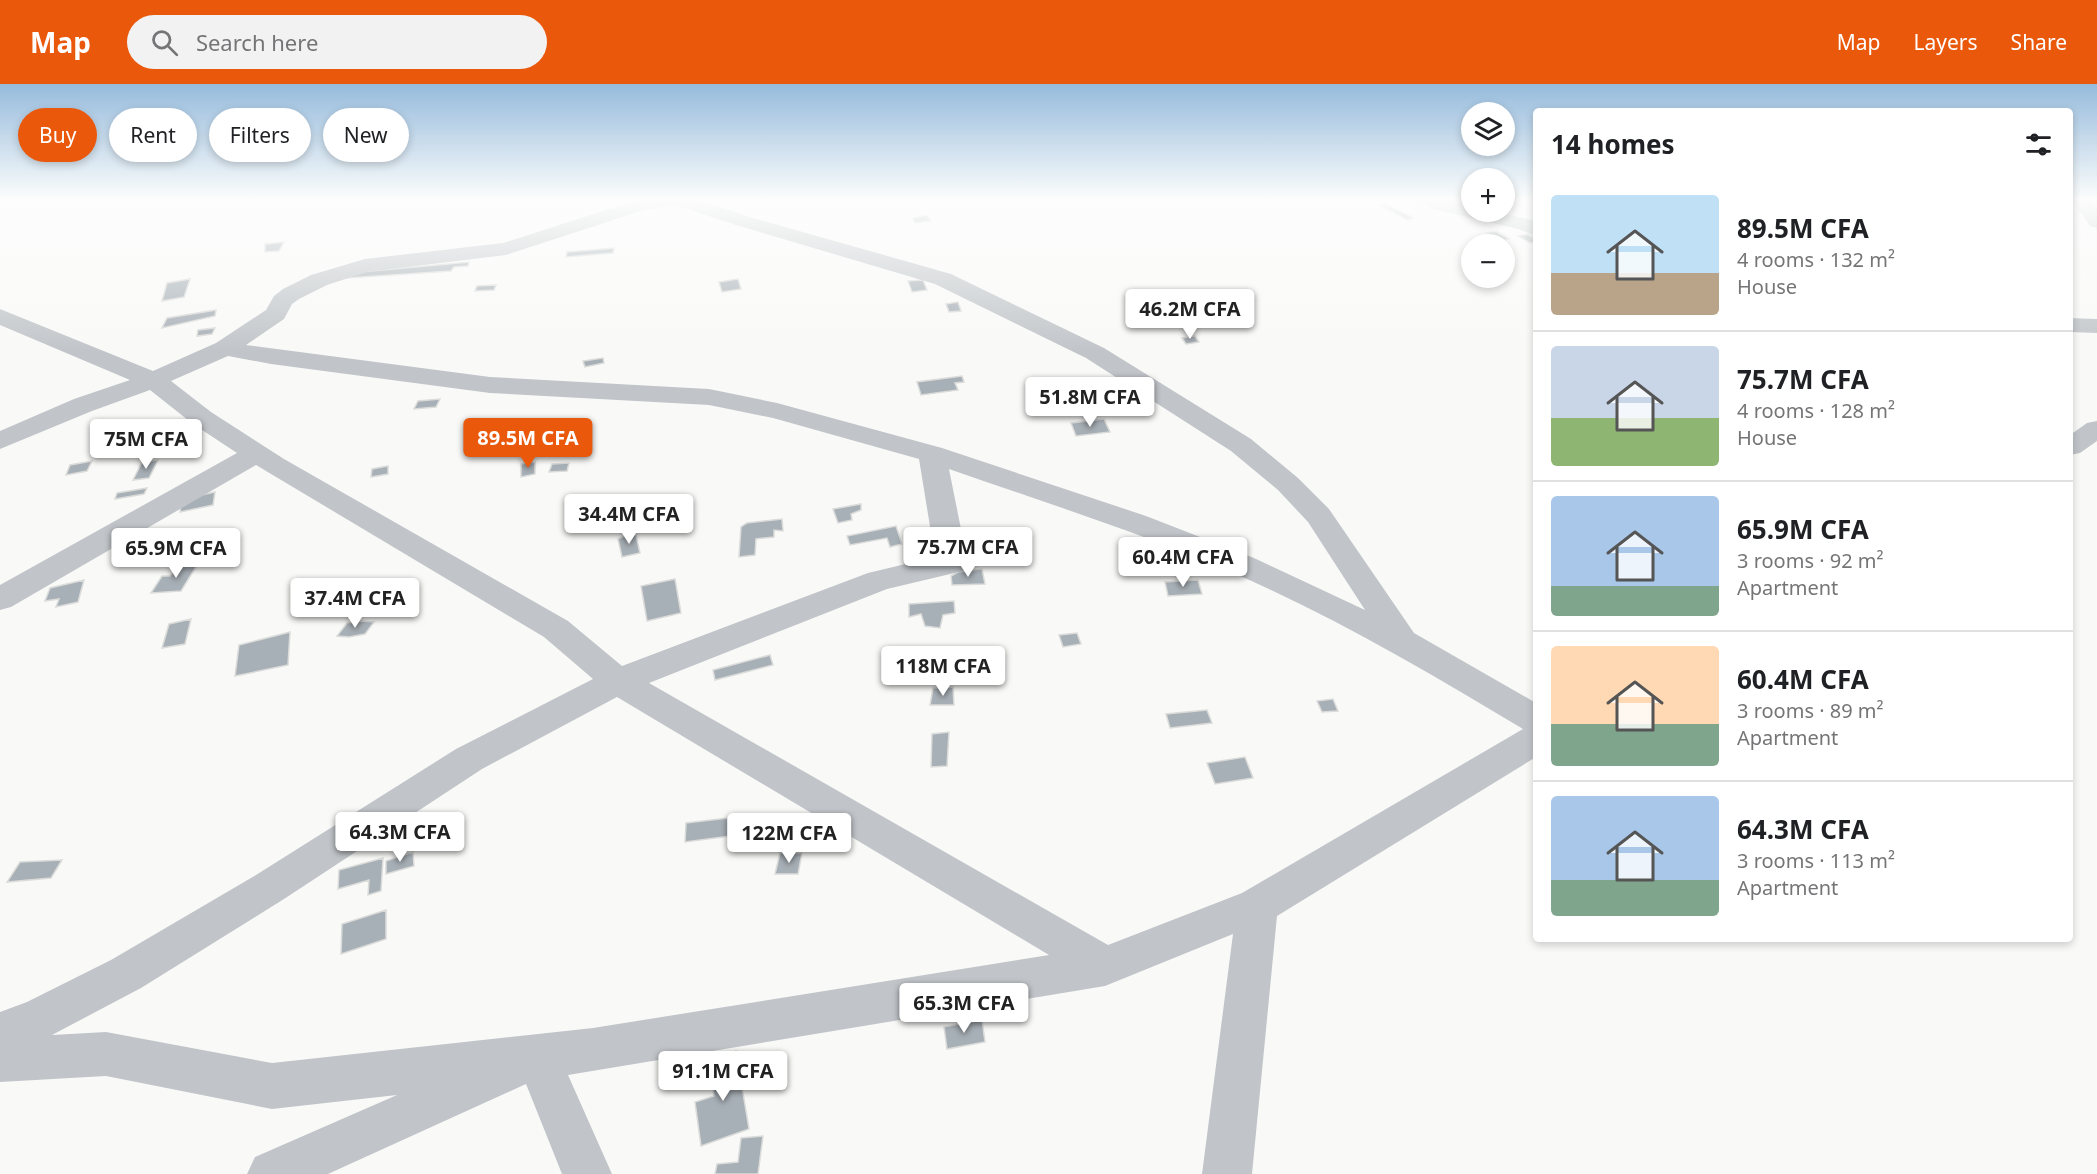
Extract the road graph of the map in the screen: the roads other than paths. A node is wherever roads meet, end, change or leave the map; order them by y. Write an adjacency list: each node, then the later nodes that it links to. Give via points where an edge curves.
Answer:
1 (491, 251): 4 (street, via 339,273 291,294 276,314)
2 (848, 251): 12 (street, via 943,279 1095,353 1241,445 1319,516)
3 (0, 316): 5 (street)
4 (225, 348): 5 (street); 10 (street, via 490,385 710,397 777,411)
5 (153, 380): 7 (street); 9 (street)
6 (2097, 429): 8 (street)
7 (0, 441)
8 (2073, 445)
9 (257, 453): 11 (street); 13 (street, via 556,629)
10 (932, 454): 12 (street, via 1135,523 1243,565); 13 (street, via 952,564 879,580)
11 (0, 598)
12 (1402, 642): 14 (street)
13 (618, 681): 17 (street); 18 (street, via 469,759 126,974 39,1019)
14 (1533, 718)
15 (1533, 741): 16 (street)
16 (1257, 906): 17 (street); 23 (street)
17 (1105, 966): 19 (street)
18 (0, 1033)
19 (537, 1056): 20 (street, via 272,1086 106,1054); 21 (street); 22 (street)
20 (0, 1060)
21 (272, 1174)
22 (587, 1174)
23 (1227, 1174)

